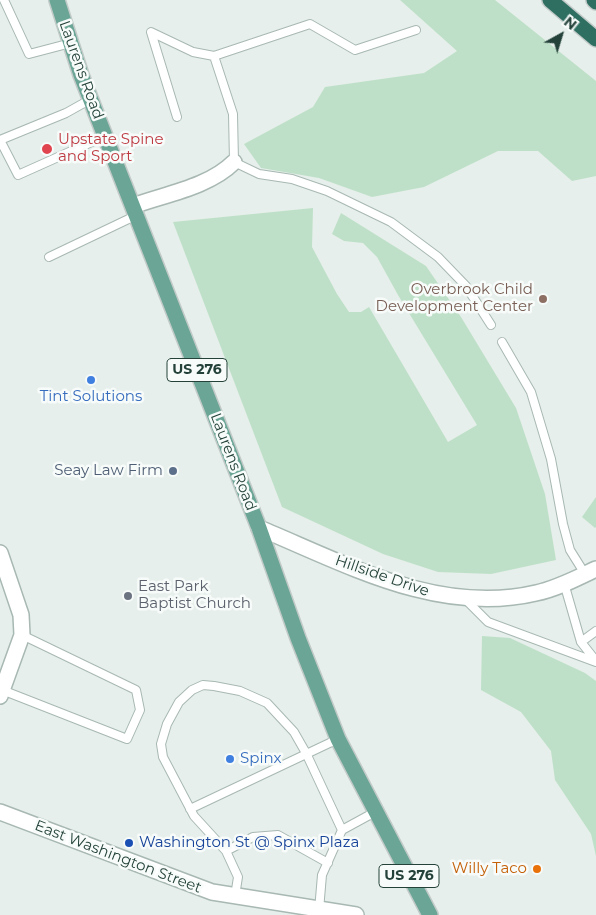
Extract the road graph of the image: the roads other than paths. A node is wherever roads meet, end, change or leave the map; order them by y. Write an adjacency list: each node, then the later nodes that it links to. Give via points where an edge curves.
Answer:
1 (4, 0): 6 (lane, via 29,54)
2 (56, 0): 6 (main road, Laurens Road / US 276)
3 (550, 0): 5 (highway)
4 (416, 30): 7 (lane, via 355,50 310,24)
5 (596, 39)
6 (71, 43): 8 (main road, Laurens Road / US 276)
7 (214, 56): 9 (lane, via 193,52 151,32); 11 (lane, via 234,114)
8 (91, 99): 10 (main road, Laurens Road / US 276); 10 (lane, via 0,140 18,175)
9 (177, 117)
10 (105, 136): 12 (main road, Laurens Road / US 276)
11 (234, 162): 12 (street, via 223,173); 14 (lane, via 259,174 292,179 327,190 391,222 438,257 466,286)
12 (135, 210): 13 (lane); 16 (main road, Laurens Road / US 276)
13 (48, 257)
14 (491, 325)
15 (502, 342): 18 (lane, via 531,392 551,459 562,524 570,550)
16 (259, 528): 20 (street, Hillside Drive, via 360,571 418,590); 26 (main road, Laurens Road / US 276)
17 (0, 553): 22 (street, via 21,615)
18 (591, 572): 19 (street, Hillside Drive)
19 (564, 583): 20 (street, Hillside Drive, via 537,593); 23 (lane)
20 (465, 599): 24 (lane, via 488,622)
21 (596, 631): 23 (lane)
22 (22, 635): 25 (street); 25 (lane, via 136,690 140,710 127,739)
23 (581, 642): 24 (lane)
24 (596, 662)
25 (1, 693)
26 (338, 739): 27 (lane); 30 (main road, Laurens Road / US 276)
27 (306, 753): 28 (lane); 28 (lane, via 294,732 267,703 240,691 214,686 192,690 179,702 161,744 163,757); 31 (lane)
28 (190, 809): 32 (lane)
29 (0, 812): 34 (street, East Washington Street, via 189,885)
30 (375, 812): 31 (lane); 37 (main road, Laurens Road / US 276)
31 (342, 830): 33 (lane)
32 (226, 850): 33 (lane, via 262,834 278,835); 34 (lane, via 238,877)
33 (328, 862): 35 (lane, via 322,875)
34 (235, 896): 35 (street, East Washington Street)
35 (319, 910): 36 (street, East Washington Street)
36 (356, 915)
37 (430, 915)

